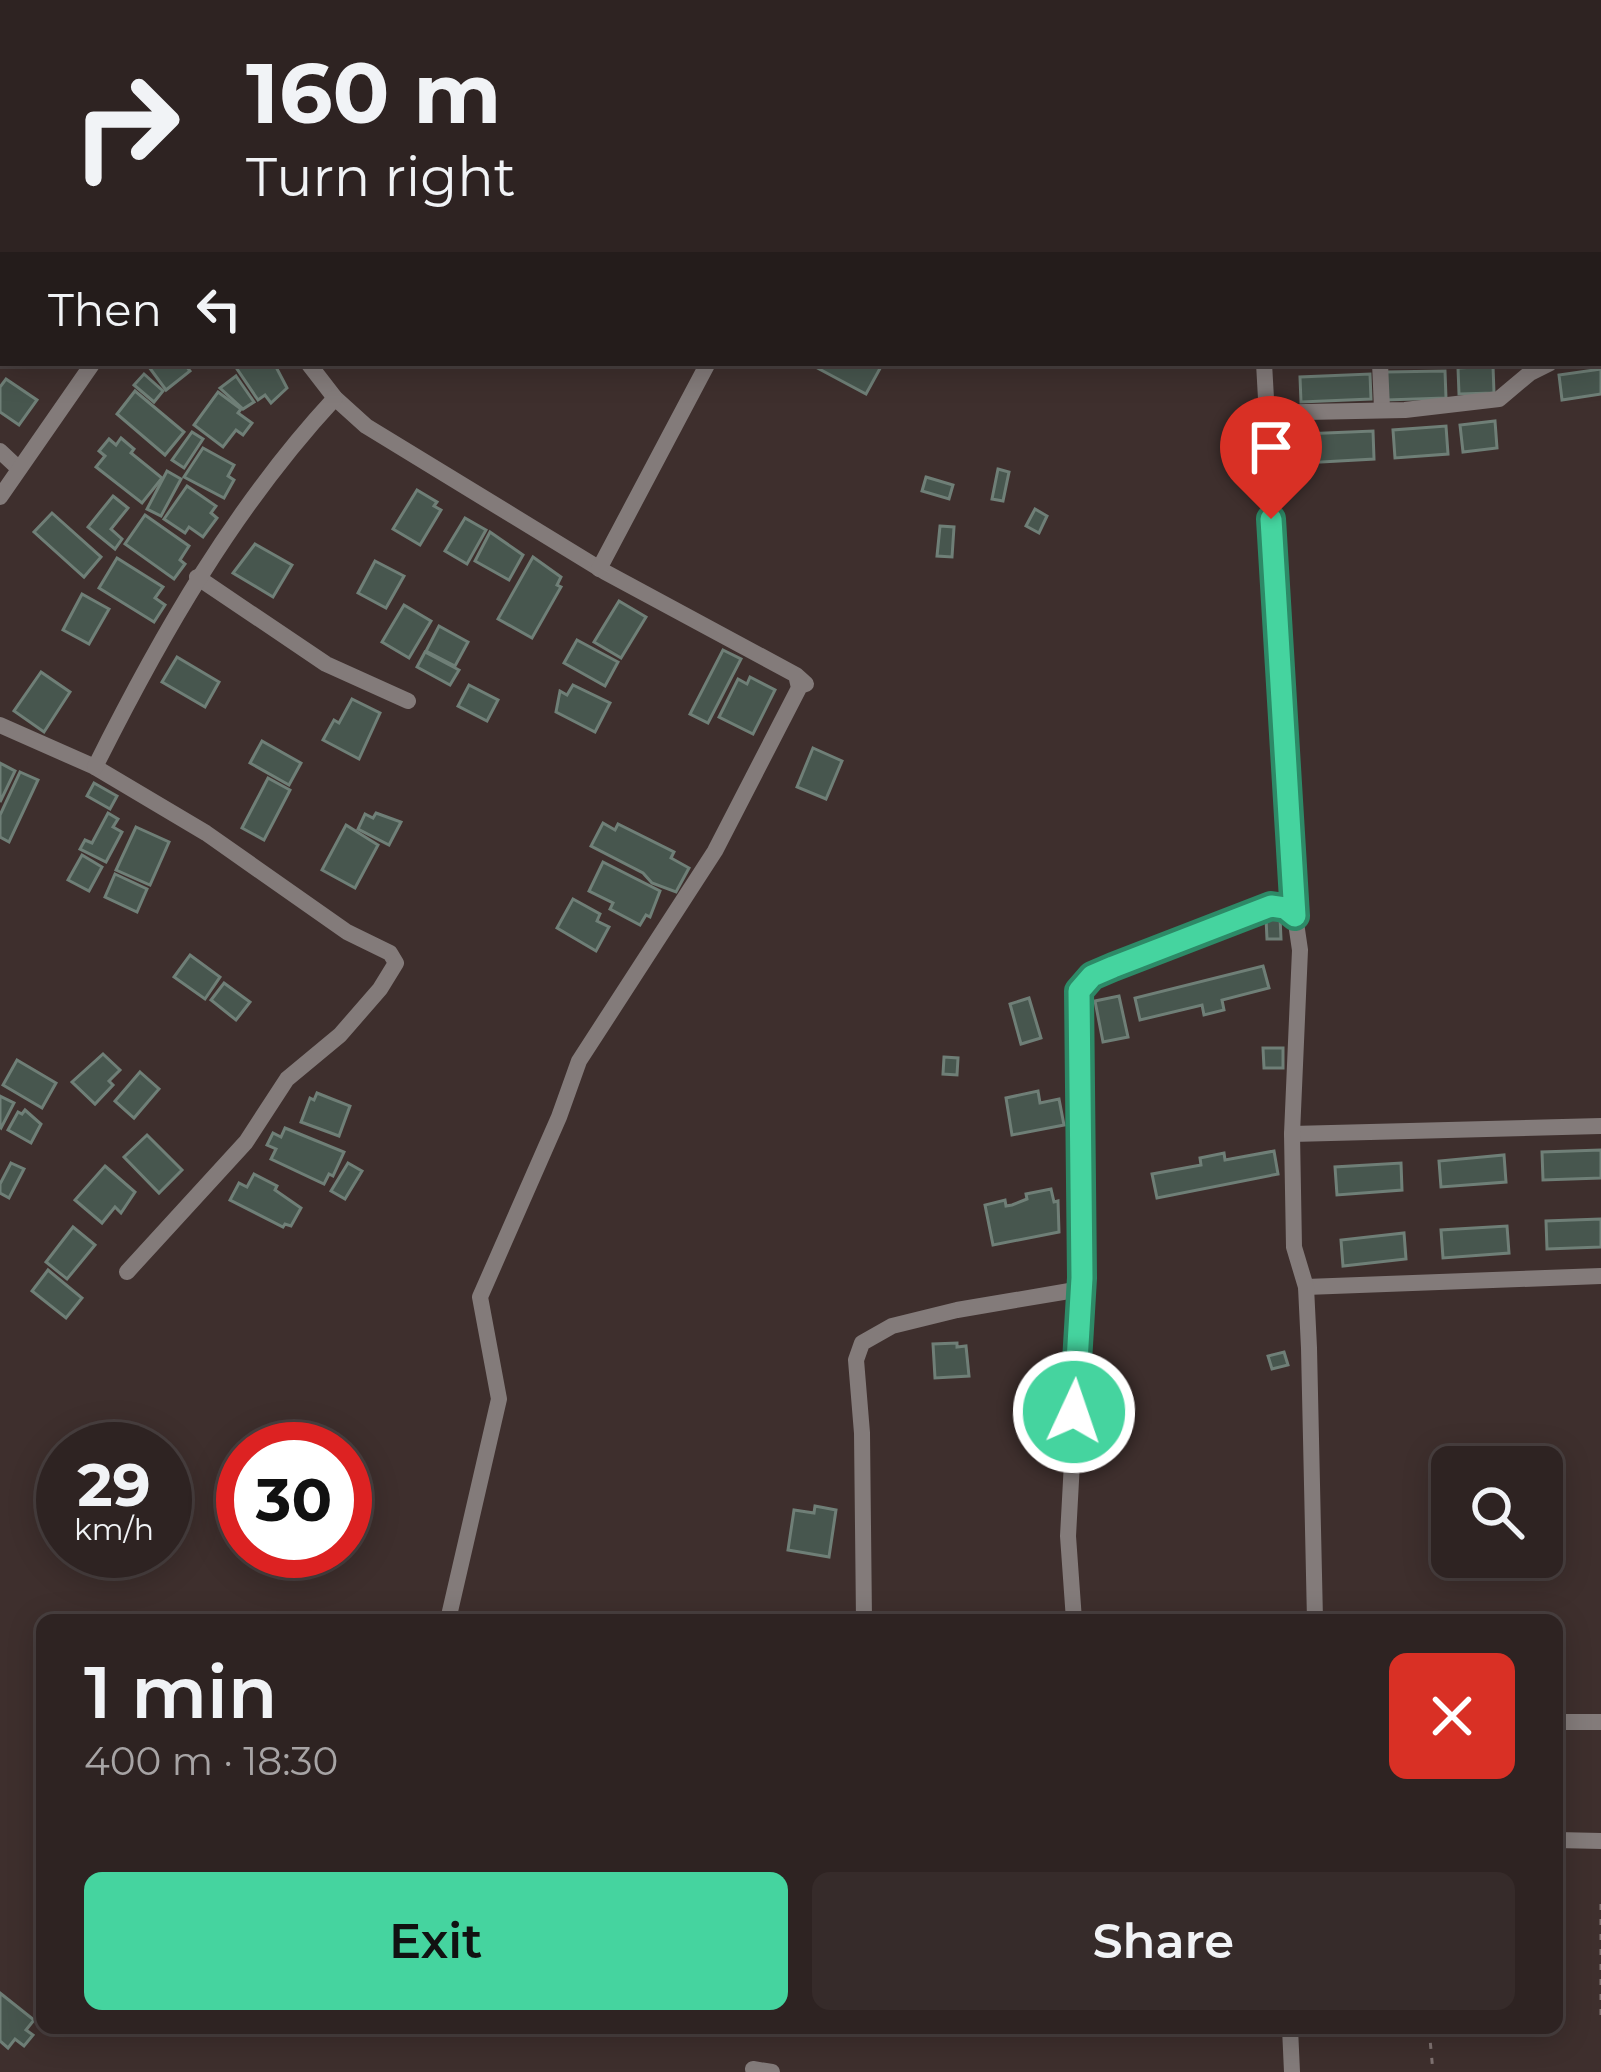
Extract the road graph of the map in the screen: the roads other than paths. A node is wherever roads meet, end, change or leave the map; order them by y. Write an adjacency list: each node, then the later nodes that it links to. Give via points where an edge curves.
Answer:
1 (91, 366): 11 (street)
2 (310, 366): 7 (street)
3 (706, 366): 13 (street)
4 (1264, 366): 9 (street)
5 (1380, 366): 8 (street)
6 (1544, 366): 8 (street, via 1499,399)
7 (335, 398): 13 (street, via 366,426); 14 (street)
8 (1382, 409): 9 (street)
9 (1264, 413): 18 (street)
10 (0, 452): 11 (street)
11 (17, 467): 12 (street)
12 (0, 497)
13 (599, 569): 25 (street, via 796,676 806,684 797,679 715,851 579,1061 480,1298 499,1399)
14 (197, 578): 15 (street, via 326,664); 17 (street)
15 (408, 701)
16 (0, 725): 17 (street)
17 (95, 767): 21 (street, via 396,963 340,1035 286,1079 246,1142)
18 (1295, 916): 20 (street); 24 (street, via 1271,906 1092,976 1079,991)
19 (1601, 1126): 20 (street)
20 (1292, 1134): 23 (street, via 1294,1247)
21 (127, 1272)
22 (1601, 1276): 23 (street)
23 (1306, 1287): 28 (street)
24 (1081, 1289): 26 (street, via 914,1320 862,1343 856,1360); 27 (street, via 1068,1536)
25 (449, 1614)
26 (864, 1614)
27 (1074, 1614)
28 (1315, 1614)
29 (1563, 1722): 30 (street)
30 (1601, 1722)
31 (1563, 1840): 32 (street)
32 (1601, 1840)
33 (1290, 2034): 36 (street)
34 (753, 2069): 35 (street)
35 (772, 2072)
36 (1292, 2072)

